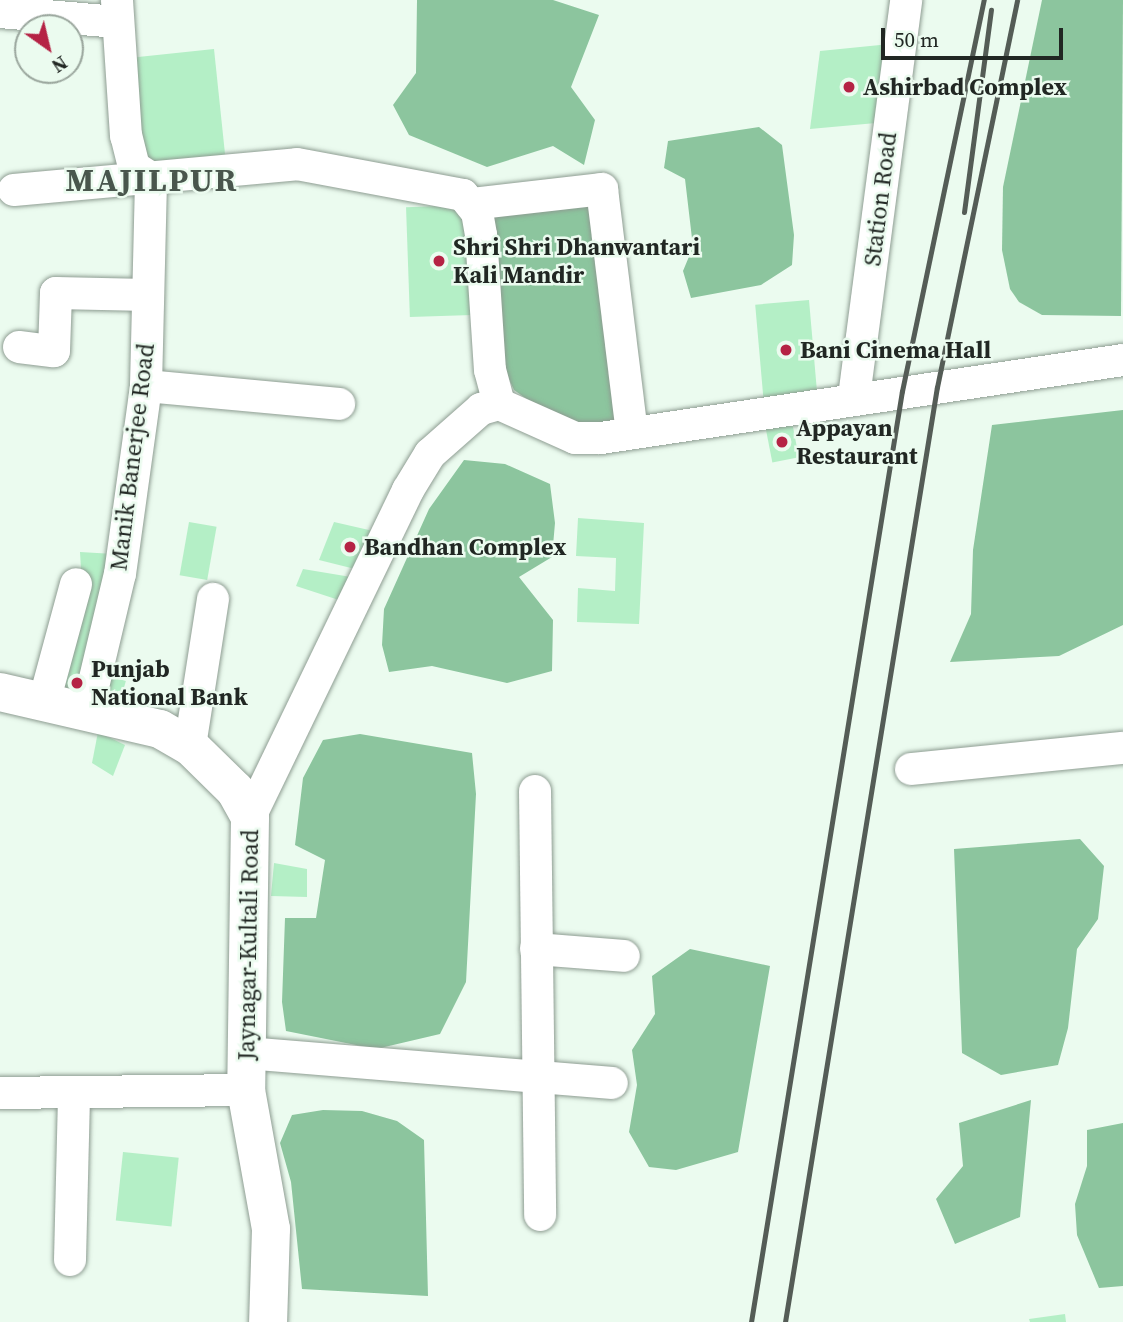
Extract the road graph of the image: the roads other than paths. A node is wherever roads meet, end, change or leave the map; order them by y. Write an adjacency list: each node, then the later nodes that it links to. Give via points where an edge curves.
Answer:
1 (906, 0): 11 (street, Station Road)
2 (117, 11): 3 (street); 4 (street, via 126,136 134,167)
3 (0, 12)
4 (151, 178): 5 (street); 6 (street, via 297,164 443,188); 7 (street, Manik Banerjee Road)
5 (14, 190)
6 (471, 204): 13 (street, via 481,235 491,370); 14 (street, via 602,189)
7 (148, 295): 8 (street, via 57,293 54,351); 10 (street, Manik Banerjee Road)
8 (19, 347)
9 (1123, 360): 11 (street)
10 (146, 386): 12 (street); 19 (street, Manik Banerjee Road, via 120,574)
11 (854, 397): 14 (street)
12 (340, 404)
13 (499, 404): 14 (street, via 575,438); 24 (street, via 460,423 430,454 408,490)
14 (632, 433)
15 (76, 584): 18 (street)
16 (213, 599): 20 (street)
17 (0, 692): 18 (main road, Jaynagar-Kultali Road)
18 (44, 702): 19 (main road, Jaynagar-Kultali Road)
19 (87, 712): 20 (main road, Jaynagar-Kultali Road, via 160,729)
20 (190, 746): 24 (main road, Jaynagar-Kultali Road, via 235,790)
21 (1123, 748): 22 (street)
22 (911, 769)
23 (535, 791): 25 (street)
24 (250, 817): 27 (main road, Jaynagar-Kultali Road)
25 (536, 949): 26 (street); 28 (street)
26 (624, 956)
27 (247, 1053): 28 (street); 30 (main road, Jaynagar-Kultali Road)
28 (538, 1077): 29 (street); 33 (street)
29 (612, 1083)
30 (246, 1090): 32 (street); 35 (main road, Jaynagar-Kultali Road, via 271,1229)
31 (0, 1093): 32 (street)
32 (74, 1093): 34 (street)
33 (540, 1215)
34 (71, 1260)
35 (268, 1322)

